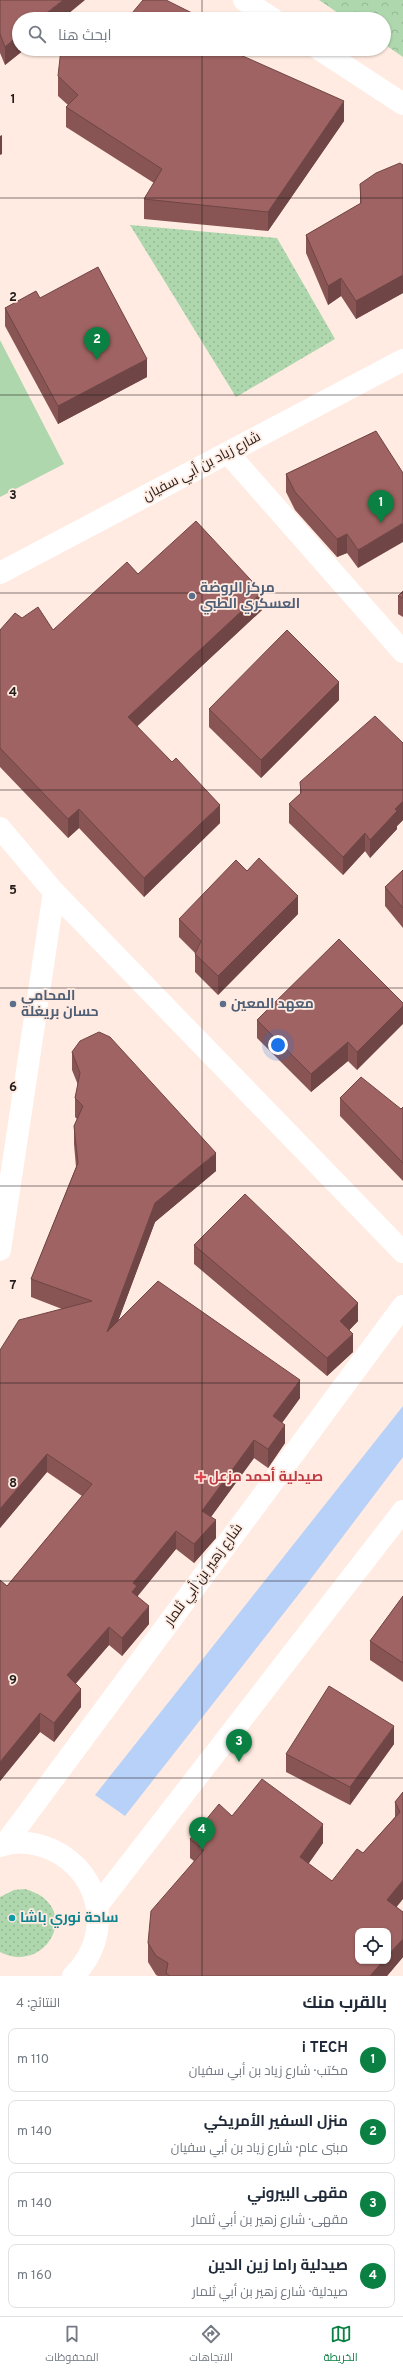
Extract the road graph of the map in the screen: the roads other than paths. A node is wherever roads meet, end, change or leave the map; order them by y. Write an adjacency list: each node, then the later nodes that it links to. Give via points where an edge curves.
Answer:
1 (244, 0): 2 (street)
2 (262, 12)
3 (330, 56): 4 (street)
4 (403, 104)
5 (403, 360): 6 (street, شارع زياد بن أبي سفيان)
6 (228, 453): 7 (street, شارع زياد بن أبي سفيان); 8 (street)
7 (0, 573)
8 (403, 652)
9 (0, 828): 10 (street)
10 (54, 892): 11 (street); 12 (street)
11 (0, 1250)
12 (403, 1252)
13 (403, 1306): 15 (street, شارع زهير بن أبي ثلمار)
14 (403, 1511): 16 (street)
15 (3, 1845): 16 (street, via 30,1843 54,1850 74,1864 89,1883)
16 (97, 1906): 17 (street, via 98,1929 92,1950)
17 (80, 1974)

